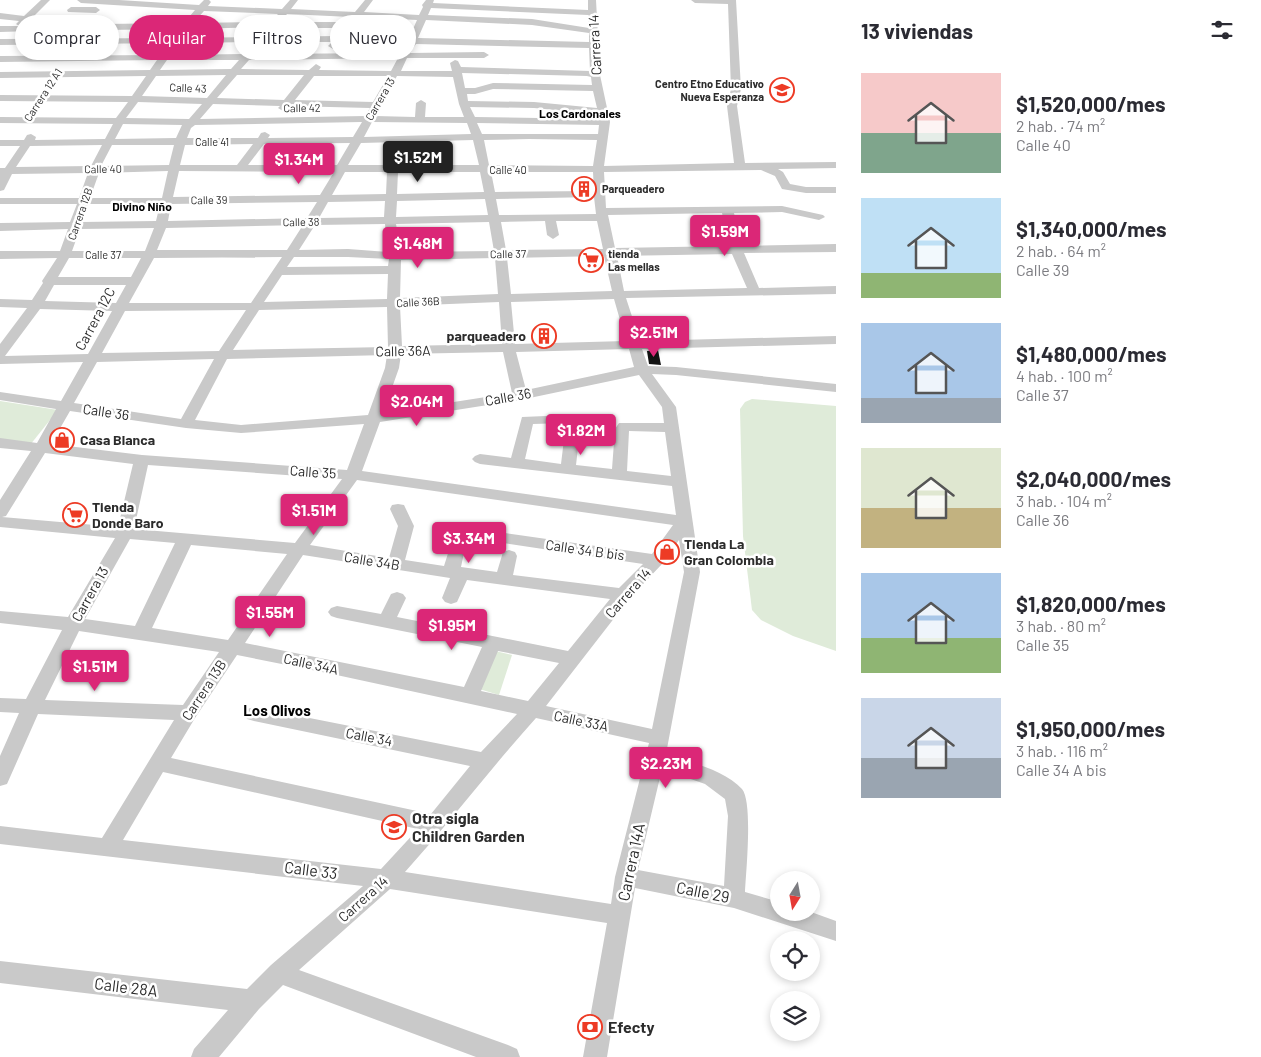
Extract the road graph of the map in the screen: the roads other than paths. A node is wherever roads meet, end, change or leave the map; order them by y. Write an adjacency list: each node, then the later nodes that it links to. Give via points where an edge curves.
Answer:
1 (46, 0): 19 (street)
2 (81, 0): 11 (street); 15 (street)
3 (208, 0): 14 (street, Carrera 12B)
4 (285, 0): 16 (street, Carrera 12C)
5 (294, 0): 16 (street, Carrera 12C)
6 (369, 0): 25 (street)
7 (505, 0): 9 (street)
8 (695, 0): 10 (street)
9 (539, 1): 13 (street); 17 (street)
10 (732, 1): 96 (street, via 736,89 732,106)
11 (133, 2): 18 (street, Carrera 12 A1); 21 (street)
12 (428, 3): 17 (street); 30 (street, Carrera 13)
13 (592, 6): 17 (street); 35 (street, Carrera 14)
14 (201, 8): 16 (street); 22 (street); 23 (street, Carrera 12B)
15 (71, 10): 18 (street); 20 (street)
16 (280, 11): 24 (street, Carrera 12C); 25 (street)
17 (535, 11): 31 (street)
18 (118, 13)
19 (29, 15)
20 (65, 15)
21 (149, 15)
22 (156, 15)
23 (195, 15)
24 (277, 15)
25 (359, 15)
26 (0, 16): 27 (street)
27 (15, 18)
28 (416, 22): 30 (street)
29 (416, 22): 30 (street)
30 (420, 22): 31 (street, via 461,19); 36 (street, Carrera 13)
31 (532, 22): 35 (street)
32 (0, 29): 33 (street)
33 (15, 29)
34 (15, 31): 38 (street)
35 (593, 31): 40 (street, Carrera 14)
36 (416, 32)
37 (416, 40): 39 (street)
38 (4, 42): 42 (street)
39 (456, 42): 40 (street); 48 (street)
40 (595, 45): 60 (street, Carrera 14)
41 (330, 49): 45 (street)
42 (0, 53)
43 (484, 55): 48 (street)
44 (320, 56): 45 (street)
45 (325, 56): 46 (street); 57 (street)
46 (330, 56)
47 (416, 56): 48 (street)
48 (453, 56): 58 (street)
49 (0, 59): 50 (street)
50 (15, 59)
51 (79, 60): 66 (street, Carrera 12 A1)
52 (162, 60): 55 (street, Carrera 12B)
53 (238, 60): 56 (street, Carrera 12C)
54 (402, 60): 59 (street, Carrera 13)
55 (153, 72): 56 (street); 66 (street); 67 (street, Carrera 12B)
56 (228, 72): 57 (street); 68 (street, Carrera 12C); 69 (street, Carrera 12C)
57 (313, 72): 59 (street); 71 (street)
58 (457, 72): 59 (street); 60 (street); 64 (street)
59 (395, 73): 74 (street, Carrera 13)
60 (592, 73): 63 (street, Carrera 14)
61 (0, 75): 66 (street)
62 (534, 86): 63 (street); 64 (street, via 493,86); 73 (street, via 528,93 512,94)
63 (598, 88): 75 (street, Carrera 14)
64 (461, 91): 72 (street)
65 (0, 98): 66 (street, Calle 43)
66 (56, 98): 67 (street, Calle 43); 77 (street, Calle 42); 78 (street, Calle 42); 94 (street, Carrera 12 A1)
67 (135, 99): 68 (street, Calle 43); 78 (street, Carrera 12B)
68 (196, 101): 69 (street, Calle 43); 84 (street, Carrera 12C)
69 (209, 101): 71 (street, Calle 43); 84 (street, Carrera 12C)
70 (421, 102): 80 (street)
71 (286, 103): 74 (street, Calle 43); 79 (street)
72 (464, 104): 73 (street); 83 (street)
73 (507, 104): 75 (street, via 577,108)
74 (375, 105): 76 (street, Carrera 13)
75 (605, 117): 82 (street, Calle 42); 86 (street, Carrera 14)
76 (368, 119): 79 (street, Calle 42); 80 (street, Calle 42); 89 (street, Carrera 13)
77 (0, 120)
78 (120, 120): 84 (street, Calle 42); 93 (street, Carrera 12B)
79 (273, 120): 84 (street, Calle 42); 90 (street)
80 (420, 120): 81 (street, Calle 42)
81 (442, 120): 83 (street, Calle 42); 87 (street)
82 (527, 120): 83 (street, Calle 42); 85 (street)
83 (471, 121): 88 (street)
84 (188, 123): 91 (street, Carrera 12C)
85 (529, 136): 86 (street, Calle 41); 88 (street, Calle 41)
86 (604, 137): 101 (street, Carrera 14)
87 (445, 138): 88 (street, Calle 41); 89 (street, Calle 41)
88 (478, 138): 104 (street)
89 (357, 140): 90 (street, Calle 41); 102 (street, Carrera 13)
90 (260, 141): 91 (street, Calle 41); 100 (street)
91 (180, 142): 93 (street, Calle 41); 99 (street, Carrera 12C)
92 (0, 143): 94 (street, Calle 41)
93 (109, 143): 94 (street, Calle 41); 98 (street, Carrera 12B)
94 (27, 144): 105 (street, Carrera 12 A1)
95 (836, 165): 97 (street, Calle 40)
96 (740, 166): 97 (street, Calle 40); 101 (street, Calle 40)
97 (762, 166): 107 (street, via 780,174 786,187)
98 (96, 168): 99 (street, Calle 40); 105 (street, Calle 40); 112 (street, Carrera 12B)
99 (174, 168): 100 (street, Calle 40); 114 (street, Carrera 12C)
100 (240, 169): 102 (street, Calle 40)
101 (598, 169): 104 (street, Calle 40); 108 (street, Carrera 14)
102 (340, 170): 103 (street, Calle 40); 111 (street, Carrera 13)
103 (393, 170): 104 (street, Calle 40); 110 (street, Carrera 13B)
104 (485, 170): 109 (street)
105 (4, 171): 106 (street, Carrera 12 A1)
106 (0, 188)
107 (836, 190)
108 (598, 194): 109 (street, Calle 39); 116 (street, Carrera 14)
109 (490, 195): 110 (street, Calle 39); 118 (street)
110 (392, 196): 111 (street, Calle 39); 120 (street, Carrera 13B)
111 (325, 197): 114 (street, Calle 39); 121 (street, Carrera 13)
112 (84, 200): 113 (street, Calle 39); 114 (street, Calle 39); 124 (street, Carrera 12B)
113 (0, 201)
114 (165, 201): 122 (street, Carrera 12C)
115 (727, 210): 116 (street, Calle 38); 117 (street, Calle 38, via 782,209); 127 (street)
116 (601, 215): 119 (street, Calle 38); 128 (street, Carrera 14)
117 (819, 217)
118 (494, 218): 119 (street, Calle 38); 120 (street, Calle 38); 134 (street)
119 (550, 218): 125 (street)
120 (390, 221): 121 (street, Calle 38); 135 (street, Carrera 13B)
121 (311, 222): 122 (street, Calle 38); 130 (street, Carrera 13)
122 (162, 225): 124 (street, Calle 38); 133 (street, Carrera 12C)
123 (0, 227): 124 (street, Calle 38)
124 (75, 227): 132 (street, Carrera 12B)
125 (553, 235)
126 (836, 248): 127 (street, Calle 37)
127 (737, 251): 128 (street, Calle 37); 142 (street)
128 (609, 252): 134 (street, Calle 37); 143 (street, Carrera 14)
129 (348, 253): 130 (street, Calle 37); 135 (street, Calle 37); 136 (street)
130 (291, 254): 133 (street, Calle 37); 138 (street, Carrera 13)
131 (0, 255): 132 (street, Calle 37)
132 (65, 255): 133 (street, Calle 37); 139 (street, Carrera 12B)
133 (149, 255): 140 (street, Carrera 12C)
134 (501, 255): 135 (street, Calle 37); 144 (street)
135 (395, 256): 137 (street, Carrera 13B)
136 (345, 270): 137 (street); 138 (street)
137 (394, 270): 146 (street, Carrera 13B)
138 (279, 271): 149 (street, Carrera 13)
139 (48, 281): 140 (street); 147 (street, Carrera 12B)
140 (134, 281): 148 (street, Carrera 12C)
141 (836, 290): 142 (street, Calle 36B)
142 (754, 293): 143 (street, Calle 36B)
143 (619, 295): 144 (street, Calle 36B); 151 (street, Carrera 14)
144 (505, 298): 146 (street, Calle 36B); 152 (street)
145 (0, 303): 147 (street, Calle 36B)
146 (393, 304): 149 (street, Calle 36B); 153 (street, Carrera 13B)
147 (36, 305): 148 (street, Calle 36B); 154 (street, Carrera 12B)
148 (119, 308): 149 (street, Calle 36B); 156 (street, Carrera 12C)
149 (254, 308): 155 (street, Carrera 13)
150 (836, 340): 151 (street, Calle 36A)
151 (633, 344): 152 (street, Calle 36A); 158 (street, Carrera 14)
152 (509, 349): 153 (street, Calle 36A); 161 (street)
153 (395, 350): 155 (street, Calle 36A); 163 (street, Carrera 13B, via 392,368)
154 (0, 353)
155 (222, 356): 156 (street, Calle 36A); 164 (street, Carrera 13)
156 (93, 358): 157 (street, Calle 36A); 162 (street, Carrera 12C)
157 (0, 360)
158 (642, 370): 159 (street, Calle 36); 161 (street, Calle 36); 165 (street, Carrera 14, via 670,406)
159 (836, 388)
160 (0, 396): 162 (street, Calle 36)
161 (520, 396): 163 (street, Calle 36)
162 (64, 406): 164 (street, Calle 36); 167 (street, Carrera 12C)
163 (372, 419): 164 (street, Calle 36, via 241,430); 172 (street, Carrera 13B)
164 (186, 424)
165 (672, 428): 173 (street, via 624,426); 174 (street, Carrera 14)
166 (0, 443): 167 (street, Calle 35)
167 (41, 448): 169 (street, Calle 35); 176 (street, Carrera 12C)
168 (480, 459): 170 (street)
169 (142, 460): 172 (street, Calle 35); 180 (street, Carrera 13)
170 (517, 463): 171 (street); 171 (street, via 527,420 570,419 574,422)
171 (568, 470): 173 (street)
172 (352, 475): 177 (street, Calle 35); 183 (street, Carrera 13B)
173 (619, 476): 174 (street)
174 (678, 482): 177 (street, Carrera 14)
175 (398, 509): 186 (street, via 406,526)
176 (0, 512)
177 (684, 521): 185 (street, Carrera 14); 206 (street, Carrera 14A, via 692,572)
178 (0, 522): 180 (street, Calle 34B)
179 (456, 531): 185 (street, Calle 34 B bis)
180 (124, 534): 181 (street, Calle 34B); 195 (street, Carrera 13)
181 (185, 539): 183 (street, Calle 34B); 196 (street)
182 (457, 548): 187 (street)
183 (299, 549): 186 (street, Calle 34B); 198 (street, Carrera 13B)
184 (509, 556): 188 (street)
185 (656, 560): 189 (street, Carrera 14)
186 (395, 564): 187 (street, Calle 34B)
187 (456, 573): 188 (street, Calle 34B); 191 (street)
188 (504, 579): 189 (street, Calle 34B)
189 (623, 596): 199 (street, Carrera 14)
190 (397, 598): 194 (street)
191 (451, 598)
192 (337, 612): 194 (street)
193 (0, 617): 195 (street, Calle 34A)
194 (386, 622): 197 (street)
195 (74, 623): 196 (street, Calle 34A); 202 (street, Carrera 13)
196 (141, 632): 198 (street, Calle 34A)
197 (493, 643): 199 (street); 200 (street)
198 (232, 647): 200 (street, Calle 34A); 204 (street, Carrera 13B)
199 (573, 659): 203 (street, Carrera 14)
200 (469, 696): 203 (street, Calle 34A)
201 (0, 705): 202 (street)
202 (32, 706): 204 (street); 209 (street, Carrera 13)
203 (532, 710): 206 (street, Calle 33A); 207 (street, Carrera 14)
204 (188, 713): 208 (street, Carrera 13B)
205 (254, 714): 207 (street, Calle 34)
206 (658, 748): 213 (street, Carrera 14A); 215 (street, Calle 33A, via 712,778 735,795 738,816)
207 (485, 761): 210 (street, Carrera 14)
208 (157, 762): 210 (street); 212 (street, Carrera 13B)
209 (0, 778)
210 (435, 824): 214 (street, Carrera 14)
211 (0, 835): 212 (street, Calle 33)
212 (108, 847): 214 (street, Calle 33)
213 (626, 877): 215 (street, Calle 29); 217 (street, Carrera 14A)
214 (386, 879): 217 (street, Calle 33); 221 (street, Carrera 14)
215 (734, 898): 216 (street, Calle 29)
216 (770, 909)
217 (620, 915): 225 (street, Carrera 14A)
218 (806, 921): 219 (street, Calle 29)
219 (836, 931)
220 (0, 972): 222 (street, Calle 28A)
221 (279, 973): 222 (street, Carrera 14); 224 (street)
222 (251, 1001): 223 (street, Carrera 14)
223 (203, 1057)
224 (508, 1057)
225 (594, 1057)

